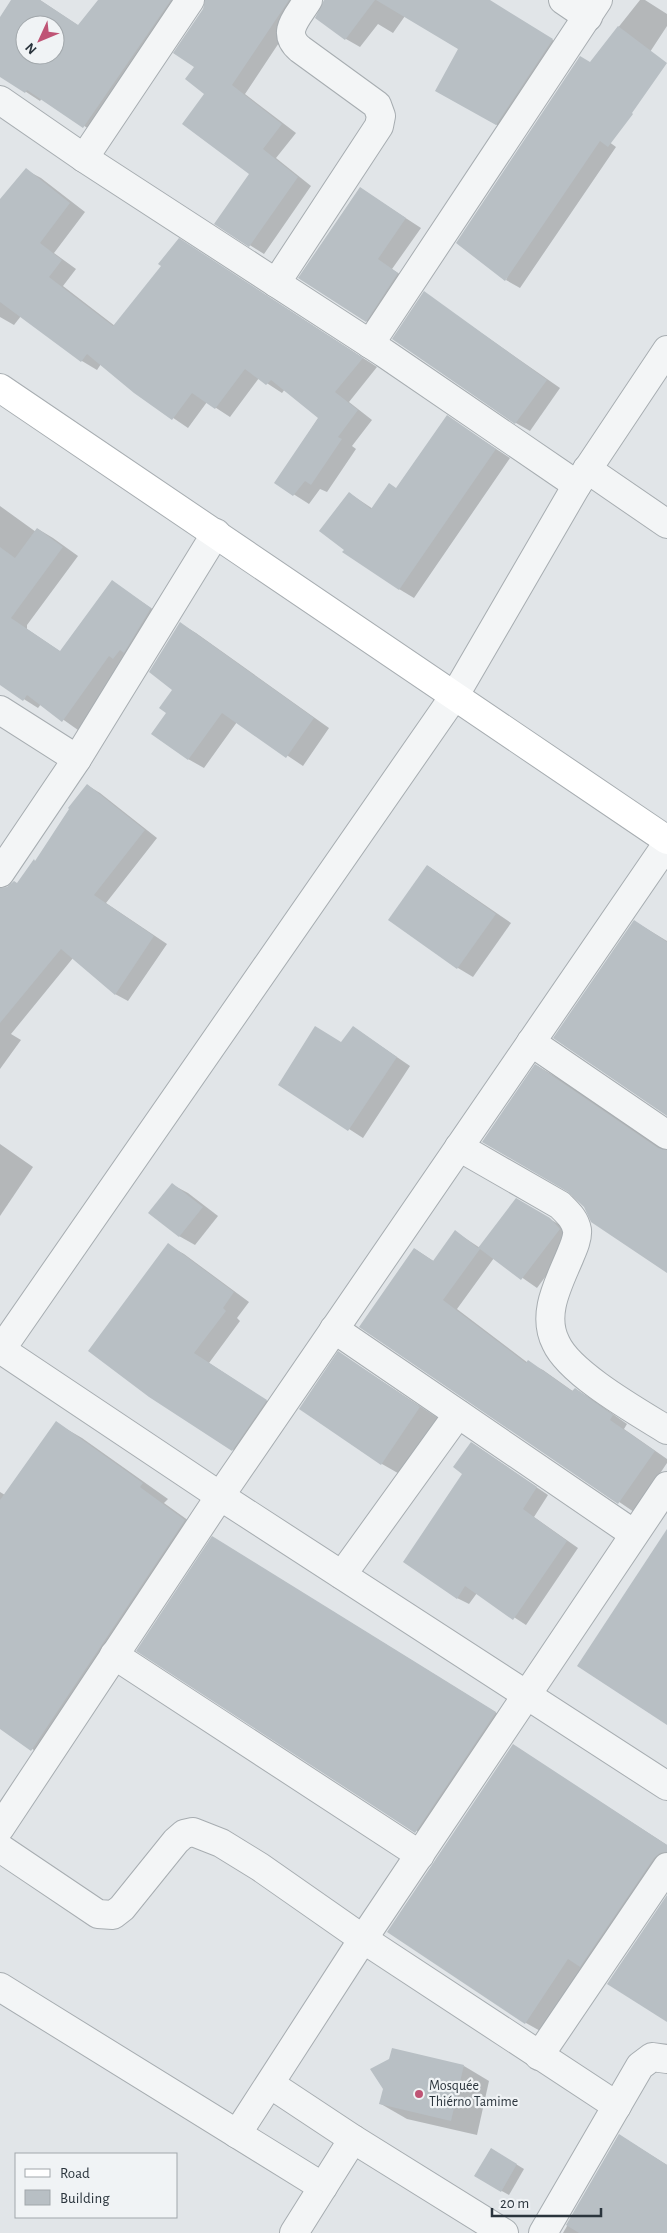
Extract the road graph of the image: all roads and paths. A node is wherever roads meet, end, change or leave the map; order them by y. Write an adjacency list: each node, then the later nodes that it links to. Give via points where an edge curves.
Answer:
1 (190, 0): 6 (street)
2 (308, 0): 7 (street, via 290,30 291,39 376,105 381,116 379,126)
3 (563, 0): 4 (street)
4 (593, 9): 8 (street)
5 (0, 100): 6 (street)
6 (84, 158): 7 (street)
7 (276, 282): 8 (street)
8 (370, 344): 11 (street)
9 (667, 350): 11 (street)
10 (0, 388): 13 (main road)
11 (582, 477): 12 (street); 14 (street)
12 (667, 524)
13 (216, 533): 14 (main road); 16 (street)
14 (455, 695): 17 (main road); 24 (street)
15 (0, 710): 16 (street)
16 (77, 759): 19 (street)
17 (667, 840)
18 (667, 844): 20 (street)
19 (0, 873)
20 (531, 1042): 21 (street); 22 (street)
21 (667, 1135)
22 (460, 1147): 23 (street); 26 (street, via 560,1205 572,1217 578,1232 552,1299 550,1322 556,1344 600,1388)
23 (334, 1329): 25 (street); 28 (street)
24 (0, 1350): 28 (street)
25 (458, 1414): 29 (street); 30 (street)
26 (667, 1430)
27 (667, 1486): 29 (street)
28 (220, 1496): 30 (street); 31 (street)
29 (634, 1534): 32 (street)
30 (342, 1575): 32 (street)
31 (114, 1655): 34 (street); 36 (street)
32 (527, 1695): 33 (street); 36 (street)
33 (667, 1786)
34 (0, 1828)
35 (0, 1848): 38 (street, via 98,1914 113,1915 176,1841 193,1832 221,1843 260,1867)
36 (420, 1855): 38 (street)
37 (667, 1867): 40 (street)
38 (364, 1939): 40 (street); 42 (street)
39 (0, 1987): 44 (street)
40 (539, 2056): 43 (street)
41 (667, 2058): 43 (street, via 652,2057 640,2066)
42 (270, 2084): 44 (street); 45 (street)
43 (617, 2106): 49 (street)
44 (237, 2134): 46 (street)
45 (353, 2140): 46 (street); 48 (street)
46 (323, 2187): 47 (street)
47 (294, 2233)
48 (504, 2233)
49 (543, 2233)

